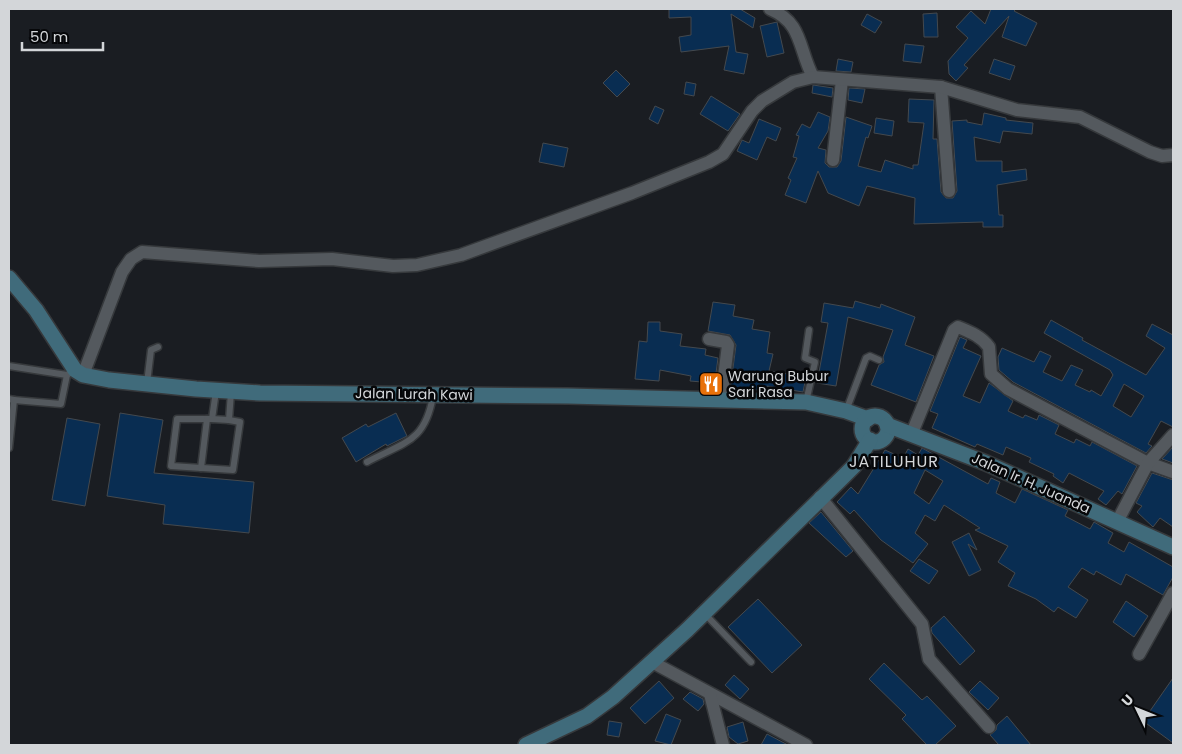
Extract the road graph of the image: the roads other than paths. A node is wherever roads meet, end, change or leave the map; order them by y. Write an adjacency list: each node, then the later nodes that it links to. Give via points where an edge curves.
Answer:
1 (770, 9): 2 (street, via 786,17 794,26)
2 (813, 77): 3 (street); 14 (street, via 793,82 762,101 723,154 709,162 461,254 393,266 332,259 259,261 150,251 135,254 122,272)
3 (842, 80): 4 (street); 6 (street)
4 (941, 88): 5 (street, via 1017,110 1080,117 1150,152); 7 (street)
5 (1173, 155)
6 (833, 160)
7 (949, 191)
8 (9, 278): 14 (street, via 36,310)
9 (809, 330): 20 (lane, via 805,357 816,362)
10 (709, 339): 19 (street, via 726,342 728,347)
11 (158, 347): 15 (lane, via 151,350)
12 (879, 360): 21 (lane, via 870,356 866,358)
13 (9, 366): 14 (lane)
14 (75, 373): 15 (street, Jalan Lurah Kawi); 18 (lane, via 61,404)
15 (147, 384): 16 (street, Jalan Lurah Kawi)
16 (224, 391): 17 (street, Jalan Lurah Kawi); 23 (lane); 24 (lane)
17 (433, 394): 19 (street, Jalan Lurah Kawi); 30 (lane, via 429,416 417,436)
18 (12, 400): 29 (lane)
19 (721, 401): 20 (street, Jalan Lurah Kawi)
20 (806, 402): 21 (street, Jalan Lurah Kawi)
21 (846, 411): 22 (street, Jalan Lurah Kawi)
22 (868, 418): 25 (street, via 879,417); 28 (street, via 862,430)
23 (210, 419): 24 (lane); 32 (lane); 32 (lane, via 177,419 170,464 172,467)
24 (228, 420): 32 (lane, via 240,422 234,468)
25 (887, 425): 26 (street, Jalan Ir. H. Juanda); 28 (street, via 883,438)
26 (912, 433): 31 (street, via 958,327 976,334 986,343 991,374 1008,390); 35 (street, Jalan Ir. H. Juanda)
27 (1173, 435): 31 (street)
28 (870, 440): 34 (street, via 854,466)
29 (9, 448)
30 (367, 462)
31 (1148, 463): 33 (street); 35 (street)
32 (201, 468)
33 (1173, 472)
34 (820, 497): 38 (street); 43 (street, via 922,624 929,659)
35 (1118, 522): 36 (street, Jalan Ir. H. Juanda)
36 (1173, 547)
37 (1173, 593): 39 (street)
38 (704, 613): 40 (street); 41 (lane)
39 (1139, 654)
40 (652, 662): 42 (street); 44 (street, via 600,708)
41 (751, 662)
42 (710, 694): 45 (street); 46 (street)
43 (989, 727)
44 (526, 745)
45 (723, 745)
46 (806, 745)

